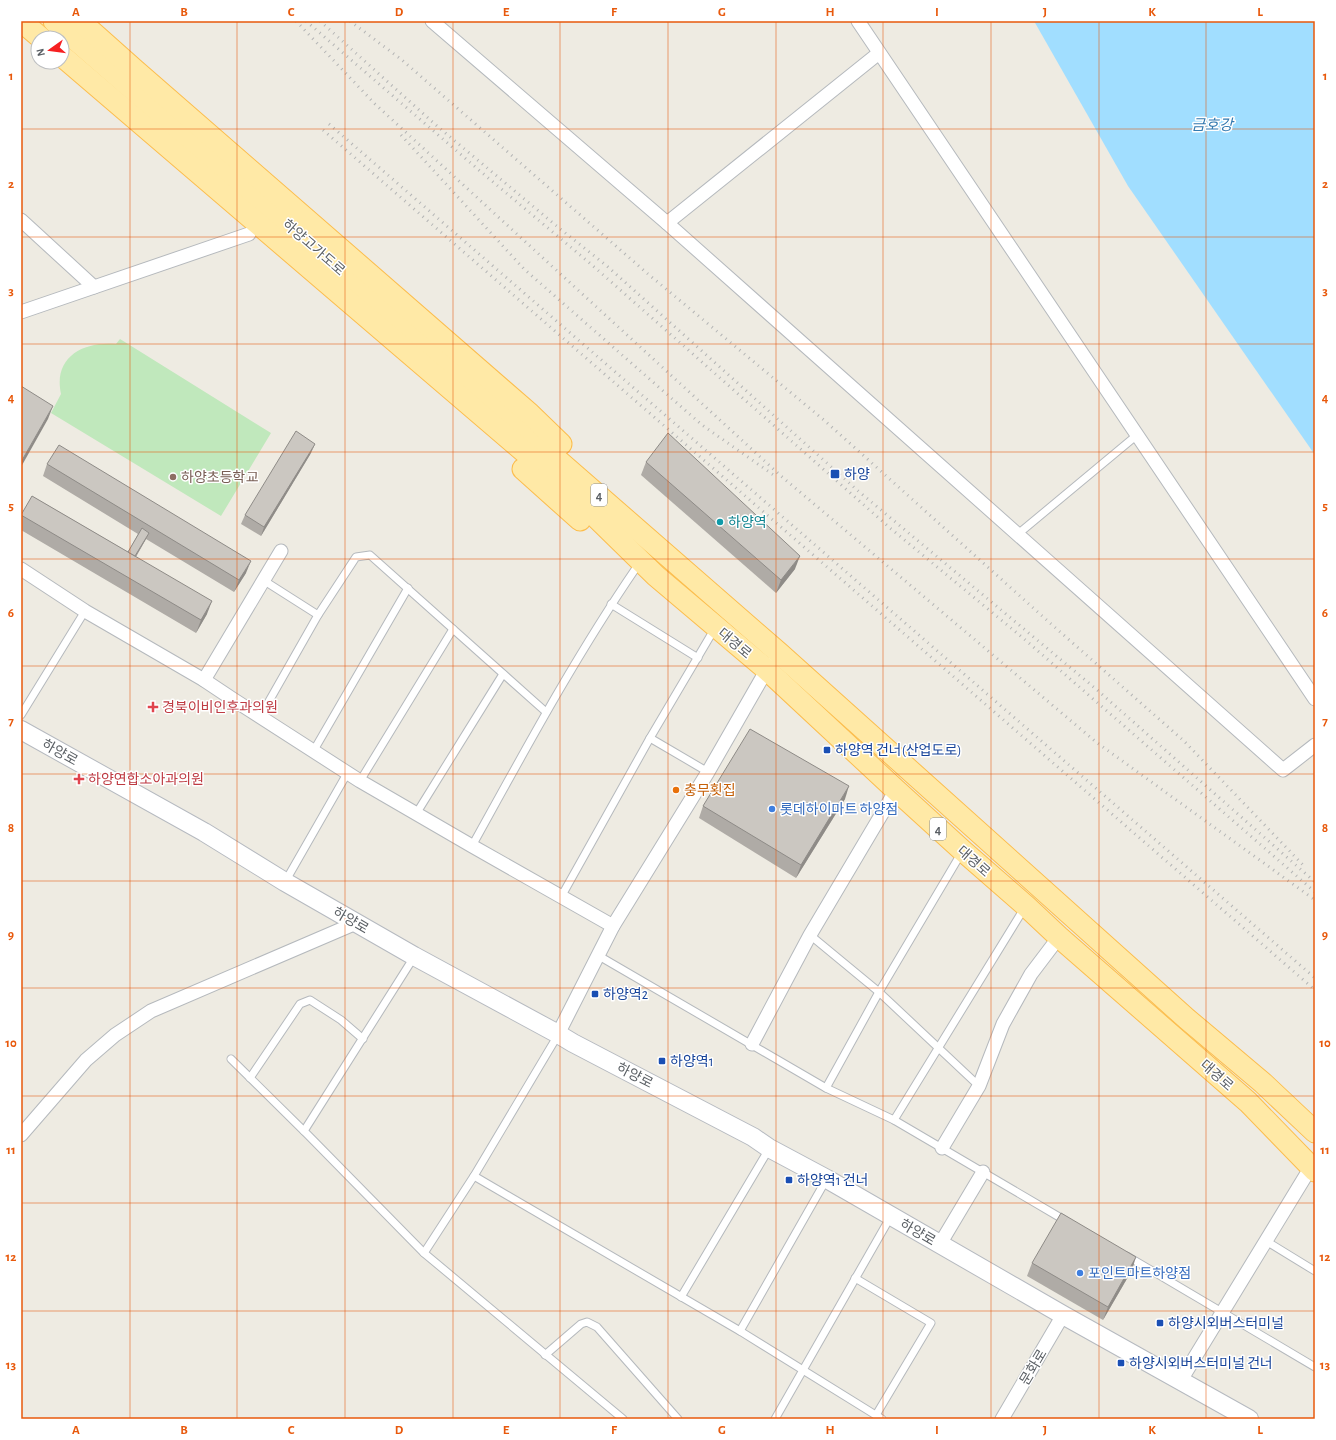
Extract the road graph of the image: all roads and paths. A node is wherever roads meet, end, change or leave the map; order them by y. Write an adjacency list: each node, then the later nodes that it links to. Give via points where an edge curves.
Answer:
1 (21, 21): 6 (main road)
2 (54, 21): 18 (main road, 하양고가도로)
3 (80, 21): 19 (main road, via 530,414 599,482)
4 (432, 21): 13 (street)
5 (858, 21): 9 (street)
6 (32, 30)
7 (21, 36): 8 (main road)
8 (30, 43)
9 (879, 53): 13 (street); 17 (street)
10 (70, 63): 18 (main road, 하양고가도로)
11 (60, 70): 14 (main road)
12 (21, 220): 15 (street)
13 (667, 223): 20 (street)
14 (249, 234): 15 (street); 22 (main road, via 496,444 612,550)
15 (94, 287): 16 (street)
16 (21, 312)
17 (1137, 435): 20 (lane); 37 (street)
18 (568, 479): 19 (main road, 대경로 / 4); 24 (main road, 대경로 / 4)
19 (624, 517): 32 (main road, 대경로 / 4)
20 (1018, 534): 43 (street, via 1283,770)
21 (281, 551): 25 (street)
22 (636, 568): 24 (main road); 27 (lane)
23 (21, 569): 28 (street)
24 (656, 576): 30 (main road, 대경로 / 4)
25 (263, 580): 29 (lane); 36 (street)
26 (408, 588): 29 (lane, via 370,555 356,558); 31 (lane); 44 (lane)
27 (611, 604): 33 (lane); 38 (lane)
28 (85, 610): 36 (street); 39 (lane)
29 (318, 615): 40 (lane)
30 (715, 627): 33 (lane); 34 (main road, 대경로 / 4)
31 (453, 629): 35 (lane); 47 (lane)
32 (779, 653): 34 (street); 72 (main road, 대경로 / 4)
33 (698, 658): 42 (lane)
34 (766, 669): 46 (street); 48 (main road, 대경로 / 4)
35 (503, 674): 38 (lane); 49 (lane)
36 (204, 680): 40 (street)
37 (1315, 699)
38 (546, 712): 50 (lane)
39 (21, 715)
40 (260, 717): 44 (street)
41 (21, 730): 52 (street, 하양로, via 204,832)
42 (650, 738): 46 (lane); 53 (lane)
43 (1315, 745)
44 (314, 750): 45 (street)
45 (348, 772): 47 (street); 52 (lane)
46 (708, 772): 56 (street)
47 (360, 781): 49 (street)
48 (896, 790): 51 (main road, 대경로 / 4); 57 (street)
49 (416, 814): 50 (street)
50 (472, 846): 53 (street)
51 (963, 851): 54 (main road, 대경로 / 4); 61 (lane)
52 (285, 882): 55 (street, 하양로)
53 (561, 897): 56 (street)
54 (1026, 906): 58 (main road, 대경로 / 4); 65 (lane)
55 (356, 922): 59 (street, 하양로); 73 (street, via 151,1011 115,1035 86,1060)
56 (613, 926): 60 (street)
57 (810, 935): 61 (lane); 64 (street)
58 (1059, 937): 68 (street, via 1031,974 1003,1024); 76 (main road, 대경로 / 4, via 1248,1102)
59 (414, 956): 62 (street, 하양로); 63 (lane)
60 (599, 956): 62 (street); 64 (lane)
61 (879, 992): 65 (lane); 69 (lane)
62 (558, 1034): 74 (street, 하양로, via 753,1137); 78 (lane)
63 (363, 1039): 67 (lane, via 341,1020 310,1000 300,1004); 71 (lane)
64 (752, 1044): 69 (lane)
65 (938, 1048): 68 (lane); 70 (lane)
66 (231, 1059): 67 (lane)
67 (250, 1078): 71 (lane)
68 (979, 1086): 75 (street)
69 (826, 1088): 70 (lane)
70 (894, 1120): 75 (lane)
71 (304, 1131): 84 (lane)
72 (1315, 1132)
73 (21, 1136)
74 (769, 1148): 79 (street, 하양로); 88 (lane)
75 (942, 1148): 77 (lane)
76 (1313, 1169): 82 (street)
77 (983, 1172): 81 (lane); 83 (street)
78 (474, 1176): 84 (lane); 88 (lane)
79 (827, 1179): 80 (street, 하양로); 91 (lane)
80 (892, 1216): 83 (street, 하양로); 87 (lane)
81 (1073, 1225)
82 (1266, 1241): 86 (lane); 89 (street)
83 (940, 1244): 90 (street, 하양로)
84 (424, 1253): 92 (lane)
85 (1121, 1253): 89 (lane)
86 (1315, 1271)
87 (856, 1278): 94 (lane); 96 (lane, via 931,1323)
88 (681, 1297): 91 (lane)
89 (1222, 1312): 93 (lane); 95 (street)
90 (1063, 1315): 95 (street, 하양로); 100 (street, 문화로)
91 (740, 1331): 94 (lane)
92 (545, 1355): 97 (lane); 98 (lane, via 581,1324 587,1322 597,1327)
93 (1315, 1367)
94 (804, 1370): 96 (lane); 99 (lane)
95 (1181, 1380): 101 (street, 하양로)
96 (879, 1417)
97 (623, 1419)
98 (678, 1419)
99 (775, 1419)
100 (1002, 1419)
101 (1250, 1419)

